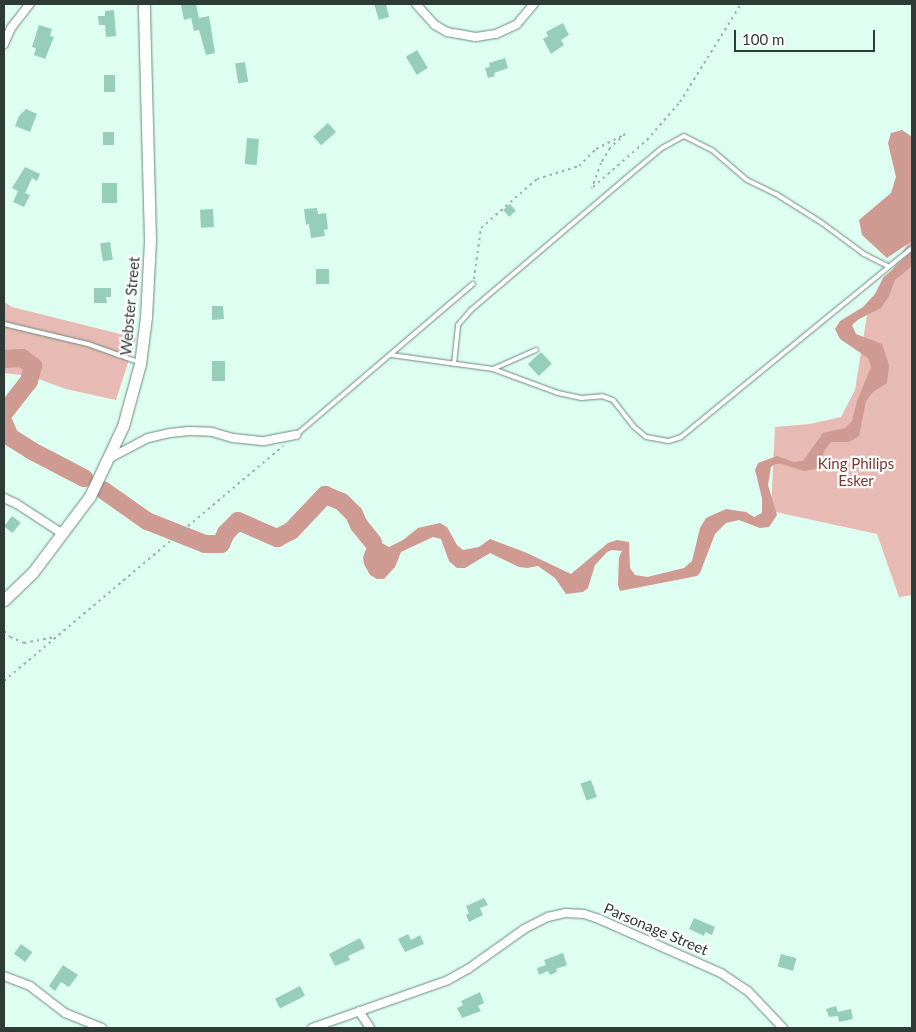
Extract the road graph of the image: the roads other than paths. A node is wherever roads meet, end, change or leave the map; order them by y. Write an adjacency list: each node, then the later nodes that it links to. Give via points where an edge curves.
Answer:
1 (30, 4): 5 (street, via 11,28)
2 (144, 4): 12 (street, Webster Street, via 150,240 149,286)
3 (416, 4): 4 (street, via 435,25 447,32 476,37 496,34 517,24)
4 (534, 4)
5 (4, 44)
6 (912, 248): 7 (lane)
7 (888, 266): 13 (lane, via 864,254 776,194 747,180 712,150 684,136 662,148 471,310 458,324); 14 (lane, via 681,437 669,441 646,437 613,400 602,396 581,398 558,394)
8 (473, 284): 11 (lane)
9 (4, 324): 12 (lane, via 88,344)
10 (536, 350): 14 (lane)
11 (390, 355): 13 (lane); 15 (lane)
12 (140, 362): 16 (street, Webster Street, via 123,426)
13 (454, 364): 14 (lane)
14 (493, 369)
15 (296, 435): 16 (street, via 264,441 212,432 170,433 148,438)
16 (108, 459): 18 (street, Webster Street, via 90,496)
17 (4, 498): 18 (street)
18 (63, 534): 19 (street, Webster Street, via 33,572)
19 (4, 600)
20 (4, 976): 22 (street, via 30,986 65,1013)
21 (359, 1011): 23 (street, Parsonage Street); 24 (street); 25 (street, Parsonage Street, via 448,980 536,922 574,913 599,918 721,973 748,991)
22 (102, 1028)
23 (312, 1028)
24 (370, 1028)
25 (783, 1028)

